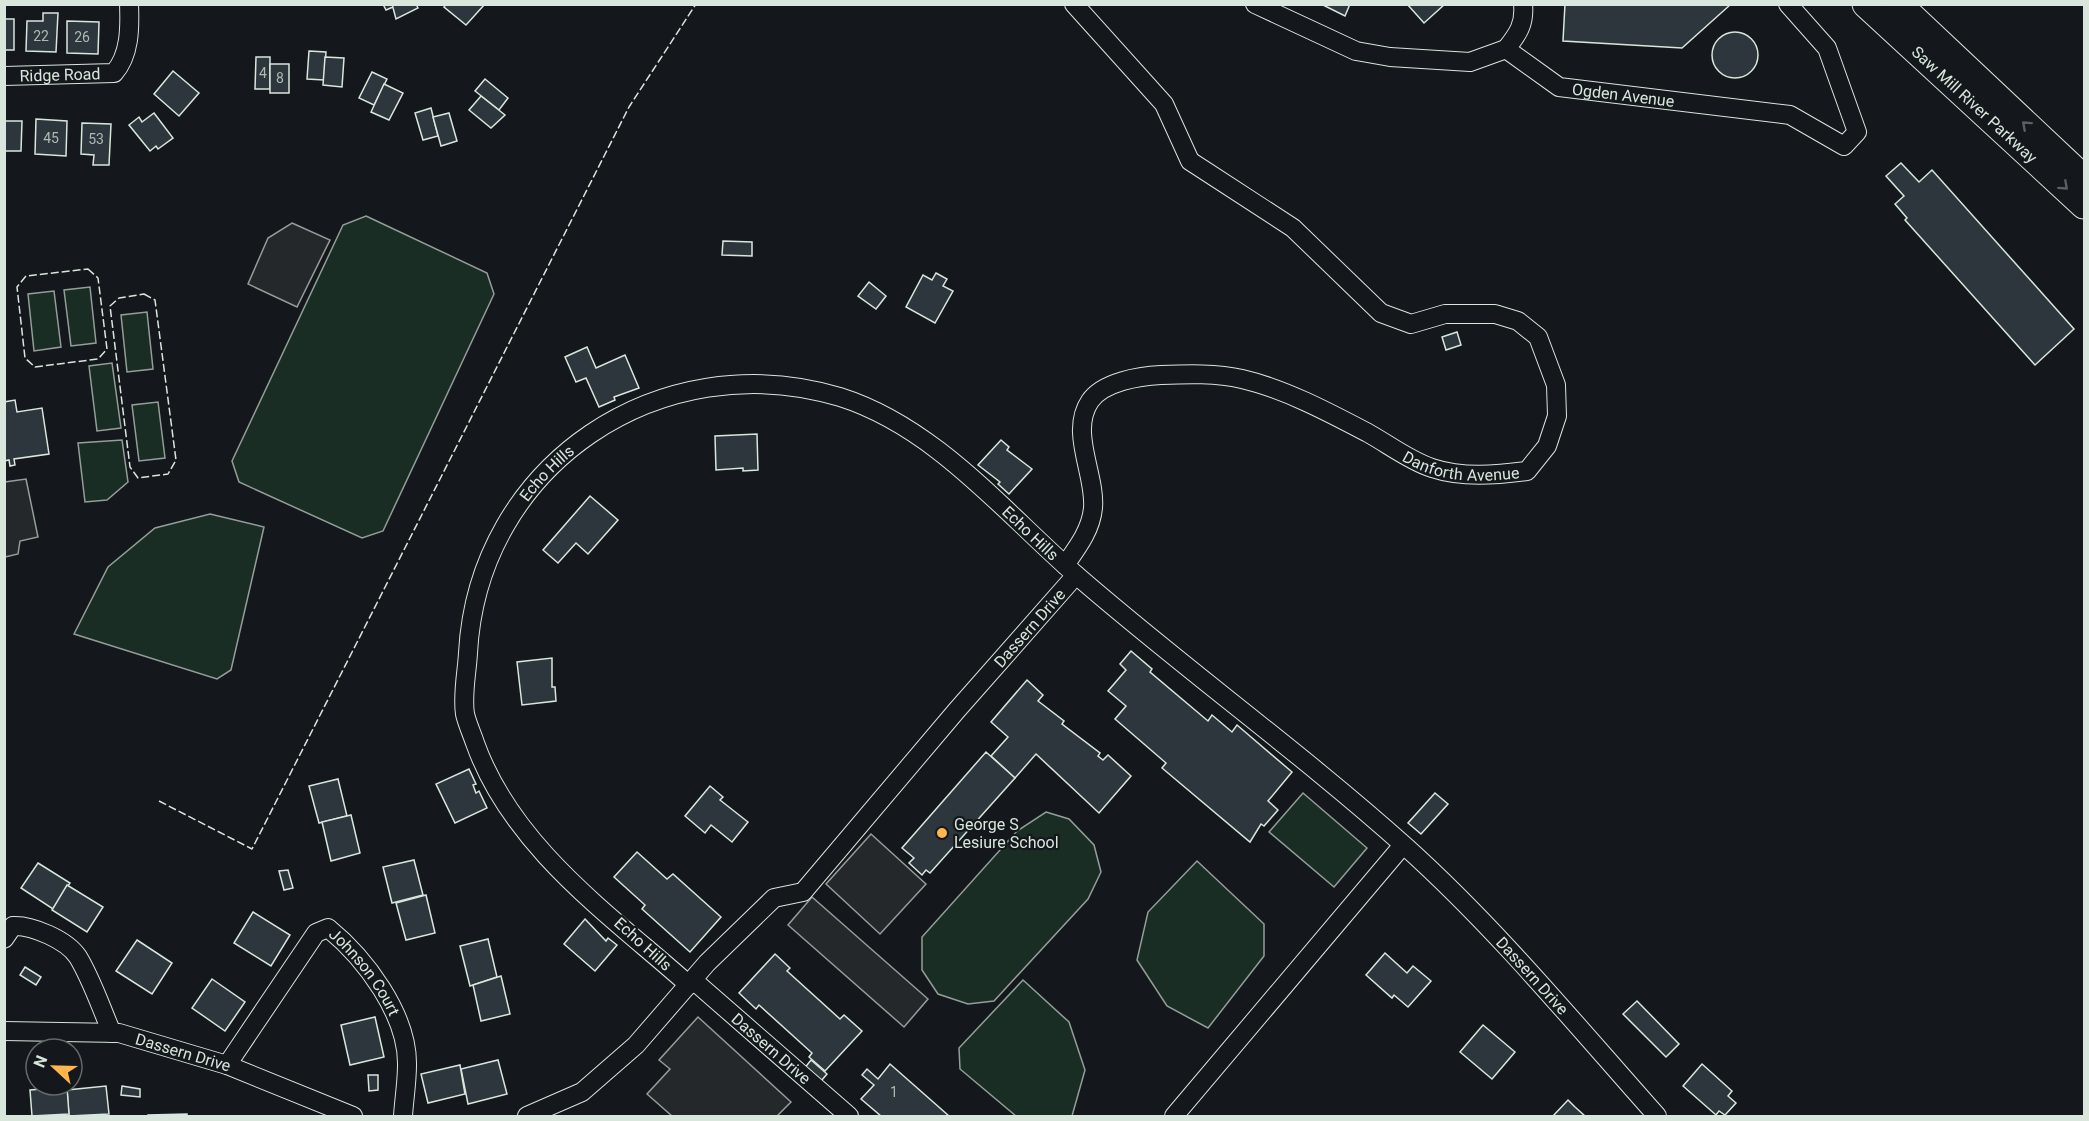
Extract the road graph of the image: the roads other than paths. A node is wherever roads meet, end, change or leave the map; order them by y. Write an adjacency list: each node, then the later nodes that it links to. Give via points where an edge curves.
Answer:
1 (129, 4): 9 (street, Ridge Road, via 127,46 123,63 114,73)
2 (1074, 4): 12 (street, Danforth Avenue, via 1164,104 1190,161 1293,228 1381,313 1411,324 1445,314 1495,314 1518,321 1538,337 1556,385 1557,416 1547,446 1527,471 1484,476 1432,468 1324,410 1242,379 1190,374 1146,375 1118,381 1090,400 1083,421 1093,509)
3 (1255, 4): 8 (street, via 1356,51 1470,62)
4 (1523, 4): 8 (street, via 1519,33)
5 (1788, 4): 8 (street, Ogden Avenue, via 1827,48 1857,132 1844,146 1790,115 1559,87)
6 (1866, 4): 11 (highway, Saw Mill River Parkway, one-way to 11)
7 (1898, 4): 10 (highway, Saw Mill River Parkway, one-way to 7)
8 (1506, 49)
9 (4, 76)
10 (2085, 179)
11 (2085, 205)
12 (1071, 570): 13 (street, Dassern Drive); 15 (street, Dassern Drive, via 803,892 774,898 706,963); 15 (street, Echo Hills, via 948,458 898,423 844,398 799,388 750,384 680,393 623,412 590,433 542,473 504,529 481,583 469,634 465,713 488,778 516,822 550,861)
13 (1403, 845): 23 (street); 24 (street, Dassern Drive, via 1456,894)
14 (4, 939): 17 (street, via 13,926 26,926 44,932 77,954)
15 (691, 983): 21 (street, Dassern Drive, via 636,1045 582,1092); 22 (street, Dassern Drive)
16 (4, 1031): 17 (street, Dassern Drive)
17 (112, 1033): 18 (street, Dassern Drive)
18 (227, 1065): 19 (street, Dassern Drive); 20 (street, Johnson Court, via 316,933 327,928 352,948 380,986 402,1031 408,1064)
19 (353, 1116)
20 (403, 1116)
21 (527, 1116)
22 (849, 1116)
23 (1174, 1116)
24 (1657, 1116)

